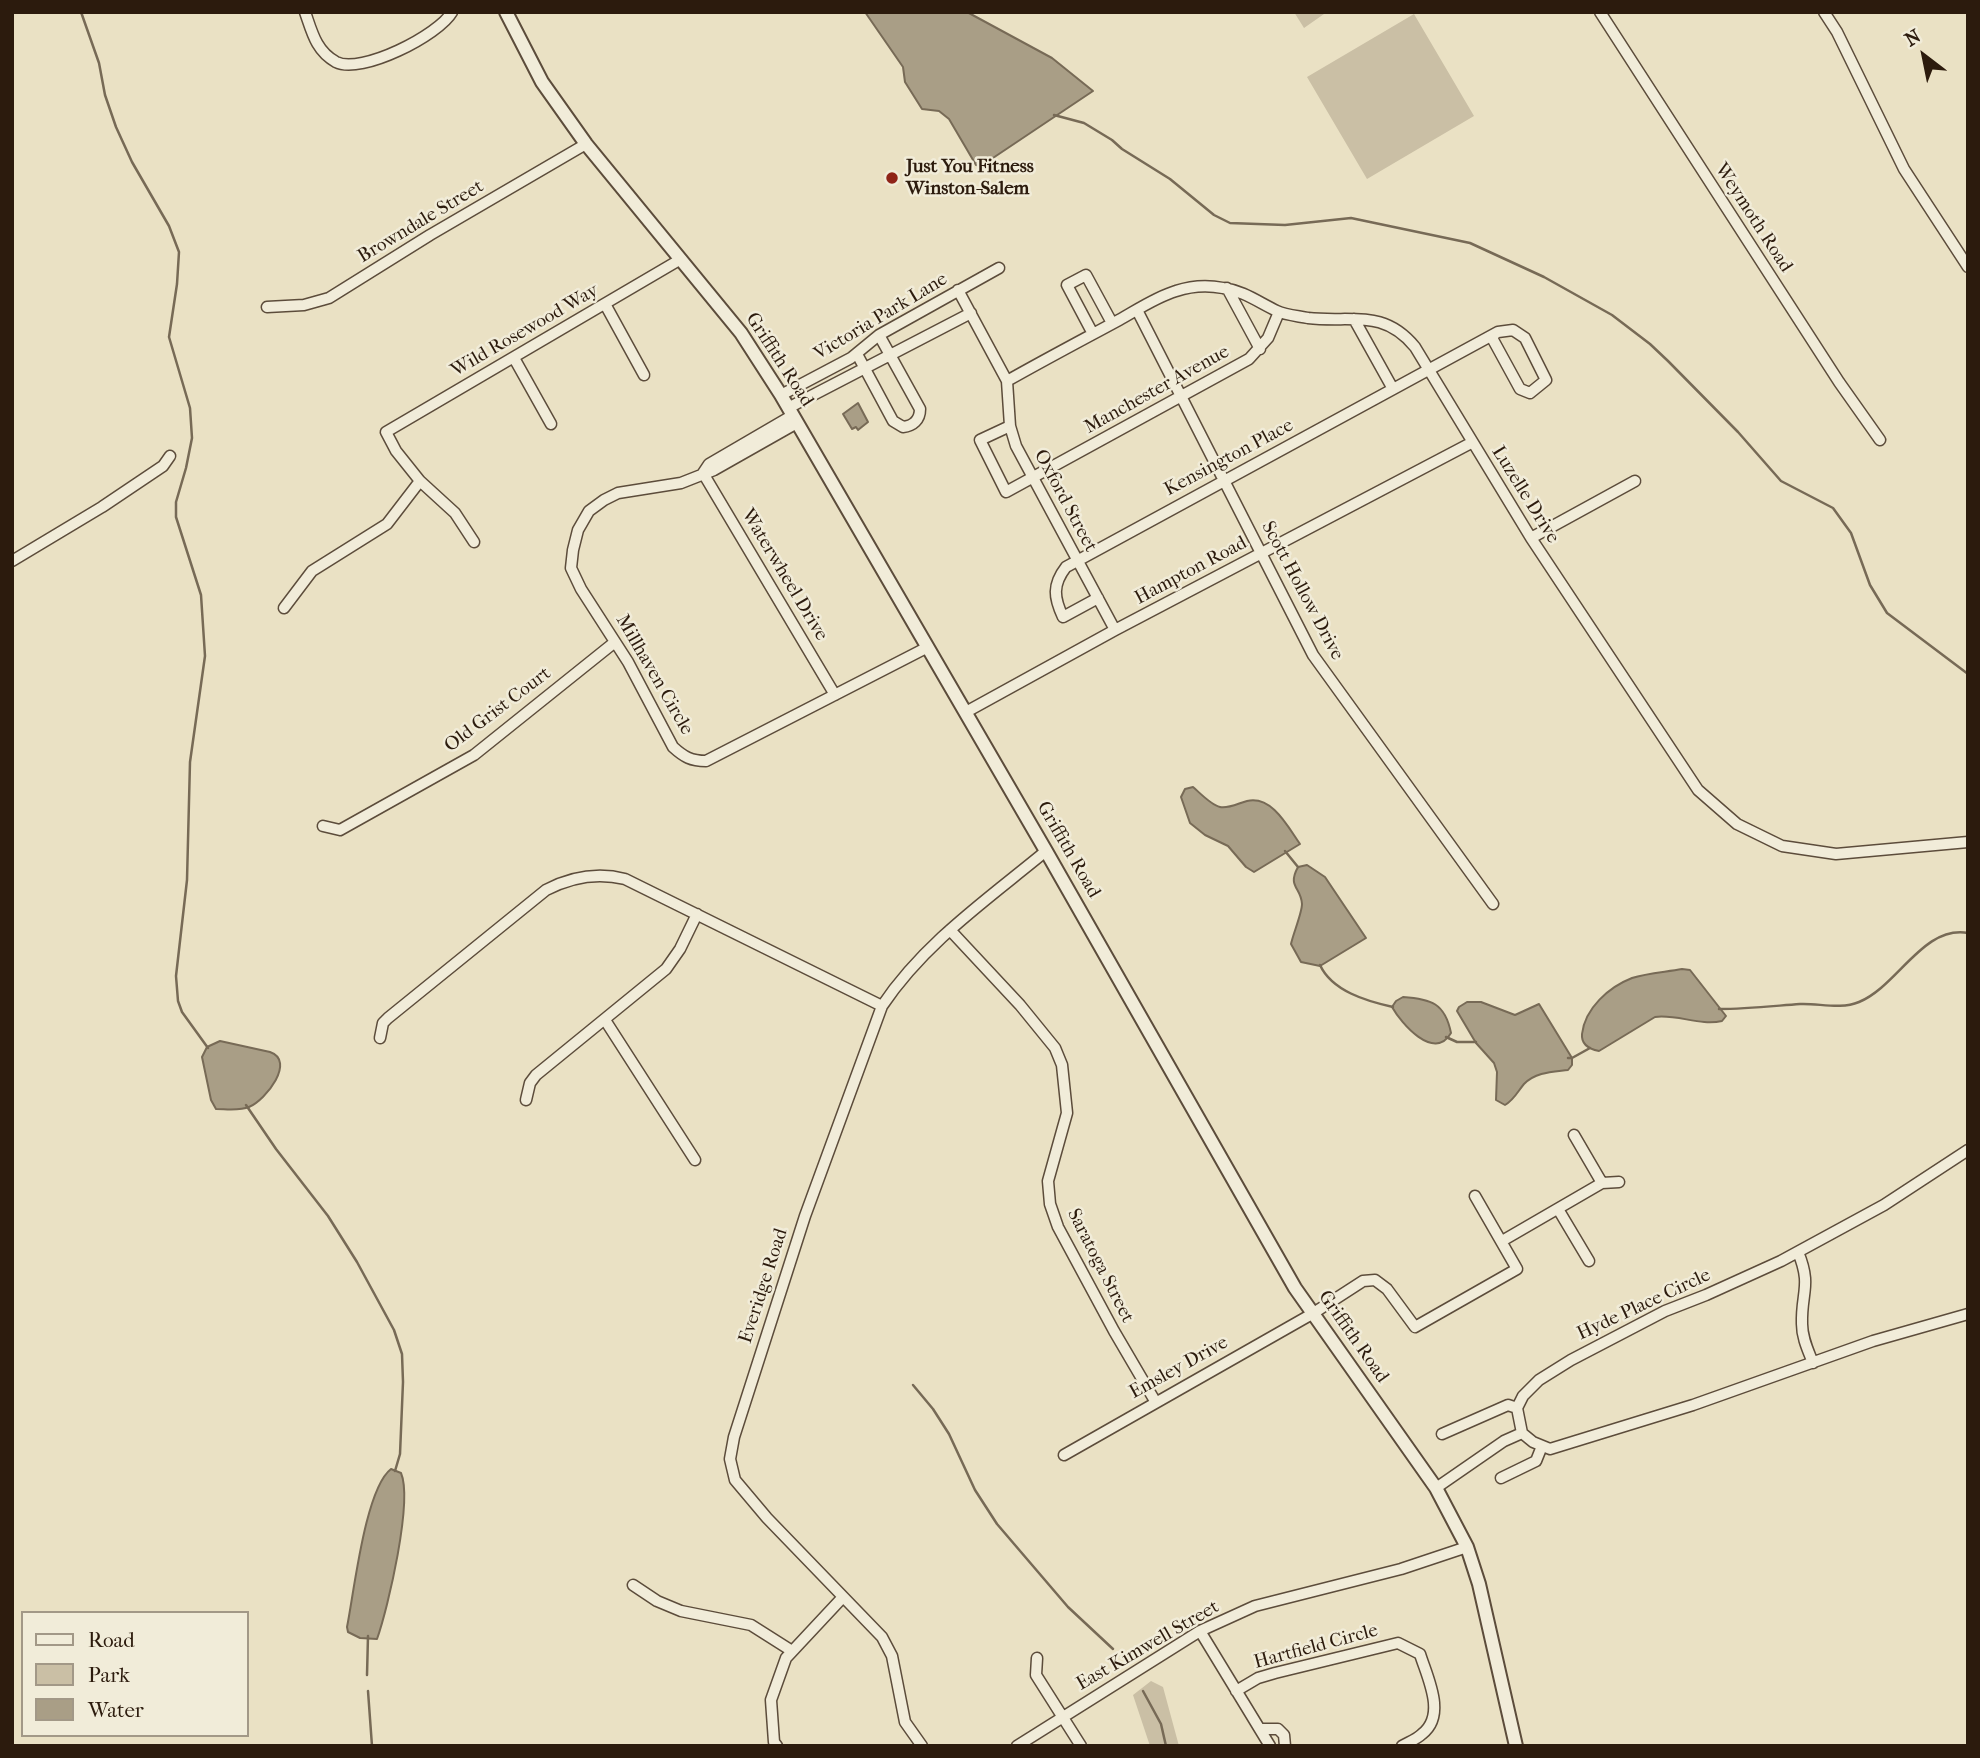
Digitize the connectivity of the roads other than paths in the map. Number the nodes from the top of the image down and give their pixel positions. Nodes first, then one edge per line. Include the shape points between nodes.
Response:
1 (305, 12) edge
2 (452, 12) edge
3 (506, 12) edge
4 (1600, 12) edge
5 (1824, 12) edge
6 (586, 144) junction
7 (681, 259) junction
8 (1968, 267) edge
9 (999, 268) dead end
10 (1227, 288) junction
11 (958, 290) junction
12 (605, 304) junction
13 (267, 307) dead end
14 (1138, 310) junction
15 (1279, 312) junction
16 (971, 313) junction
17 (1354, 318) junction
18 (1112, 323) junction
19 (1093, 334) junction
20 (879, 335) junction
21 (1490, 336) junction
22 (1260, 349) junction
23 (857, 354) junction
24 (891, 356) junction
25 (514, 358) junction
26 (864, 367) junction
27 (1428, 371) junction
28 (644, 375) dead end
29 (1007, 381) junction
30 (1393, 389) junction
31 (781, 395) junction
32 (1181, 397) junction
33 (793, 415) junction
34 (551, 424) dead end
35 (1010, 426) junction
36 (1880, 440) dead end
37 (1471, 443) junction
38 (170, 456) dead end
39 (703, 473) junction
40 (1032, 478) junction
41 (1223, 480) junction
42 (420, 481) junction
43 (1635, 481) dead end
44 (1531, 538) junction
45 (474, 542) dead end
46 (1261, 554) junction
47 (12, 561) edge
48 (1077, 561) junction
49 (1098, 598) junction
50 (284, 608) dead end
51 (1115, 630) junction
52 (615, 642) junction
53 (928, 647) junction
54 (835, 695) junction
55 (966, 712) junction
56 (323, 826) dead end
57 (1968, 842) edge
58 (1046, 851) junction
59 (1493, 904) dead end
60 (697, 914) junction
61 (950, 930) junction
62 (882, 1006) junction
63 (605, 1020) junction
64 (380, 1038) dead end
65 (526, 1100) dead end
66 (1574, 1135) dead end
67 (1968, 1150) edge
68 (695, 1160) dead end
69 (1602, 1182) junction
70 (1619, 1182) dead end
71 (1475, 1196) dead end
72 (1558, 1209) junction
73 (1502, 1241) junction
74 (1798, 1252) junction
75 (1589, 1261) dead end
76 (1312, 1314) junction
77 (1968, 1314) edge
78 (1813, 1363) junction
79 (1155, 1401) junction
80 (1517, 1408) junction
81 (1522, 1433) junction
82 (1442, 1434) dead end
83 (1542, 1446) junction
84 (1064, 1455) dead end
85 (1502, 1478) dead end
86 (1436, 1488) junction
87 (1467, 1547) junction
88 (633, 1585) dead end
89 (843, 1597) junction
90 (1200, 1631) junction
91 (792, 1651) junction
92 (1037, 1658) dead end
93 (1236, 1690) junction
94 (1062, 1717) junction
95 (1260, 1729) junction
96 (777, 1746) edge
97 (922, 1746) edge
98 (1017, 1746) edge
99 (1081, 1746) edge
100 (1270, 1746) edge
101 (1285, 1746) edge
102 (1402, 1746) edge
103 (1516, 1746) edge

1 - 2 street via 324,54 338,63 354,65 391,54 440,26
3 - 6 street, Griffith Road via 542,82
4 - 36 street, Weymoth Road
5 - 8 street via 1904,169
6 - 7 street, Griffith Road
6 - 13 street, Browndale Street via 329,298
7 - 12 street, Wild Rosewood Way
7 - 31 street, Griffith Road via 741,333
9 - 11 street, Victoria Park Lane
10 - 14 street, Luzelle Drive via 1177,290
10 - 15 street, Luzelle Drive
10 - 22 street
11 - 16 street
11 - 20 street, Victoria Park Lane
12 - 25 street, Wild Rosewood Way
12 - 28 street
14 - 18 street, Luzelle Drive
14 - 32 street, Scott Hollow Drive
15 - 17 street, Luzelle Drive via 1309,318
15 - 22 street, Manchester Avenue
16 - 24 street, Victoria Park Lane
16 - 29 street
17 - 27 street, Luzelle Drive via 1399,330
17 - 30 street
18 - 19 street, Luzelle Drive
18 - 19 street via 1086,275 1067,285
19 - 29 street, Luzelle Drive
20 - 23 street, Victoria Park Lane
20 - 24 street
21 - 21 street, Kensington Place via 1520,389 1530,393 1546,380 1520,333 1507,329
21 - 27 street, Kensington Place
22 - 32 street, Manchester Avenue
23 - 26 street
23 - 31 street, Victoria Park Lane
24 - 26 street, Victoria Park Lane
24 - 26 street via 920,409 918,419 907,426 893,421
25 - 34 street
25 - 42 street, Wild Rosewood Way via 386,432
26 - 33 street, Victoria Park Lane
27 - 30 street, Kensington Place
27 - 37 street, Luzelle Drive
29 - 35 street, Oxford Street
30 - 41 street, Kensington Place
31 - 33 street, Griffith Road
32 - 40 street, Manchester Avenue
32 - 41 street, Scott Hollow Drive
33 - 39 street, Millhaven Circle
33 - 53 street, Griffith Road
35 - 40 street, Oxford Street
35 - 40 street, Manchester Avenue via 981,440 1006,492
37 - 44 street, Luzelle Drive
37 - 46 street, Hampton Road
38 - 47 street via 163,466 102,507
39 - 52 street, Millhaven Circle via 681,483 618,493 589,512 578,530 571,568
39 - 54 street, Waterwheel Drive
40 - 48 street, Oxford Street
41 - 46 street, Scott Hollow Drive
41 - 48 street, Kensington Place
42 - 45 street via 455,513
42 - 50 street via 387,524 312,571
43 - 44 street
44 - 57 street, Luzelle Drive via 1698,790 1737,824 1782,846 1836,854
46 - 51 street, Hampton Road
46 - 59 street, Scott Hollow Drive via 1313,655
48 - 49 street, Oxford Street
48 - 49 street, Kensington Place via 1061,573 1056,589 1055,600 1063,617
49 - 51 street, Oxford Street
51 - 55 street, Hampton Road
52 - 54 street, Millhaven Circle via 673,747 695,761 706,761
52 - 56 street, Old Grist Court via 474,755 340,830
53 - 54 street, Millhaven Circle
53 - 55 street, Griffith Road
55 - 58 street, Griffith Road
58 - 61 street, Everidge Road
58 - 76 street, Griffith Road
60 - 62 street
60 - 63 street via 666,969
60 - 64 street via 614,876 561,883 546,890 388,1018
61 - 62 street, Everidge Road via 907,971
61 - 79 street, Saratoga Street via 1055,1048 1062,1065 1067,1112 1048,1181 1050,1204 1058,1227
62 - 89 street, Everidge Road via 805,1216 730,1459 743,1489
63 - 65 street via 536,1075
63 - 68 street
66 - 69 street
67 - 74 street, Hyde Place Circle via 1884,1205
69 - 70 street
69 - 72 street
71 - 73 street
72 - 73 street
72 - 75 street
73 - 76 street, Emsley Drive via 1517,1269 1416,1327 1375,1280 1363,1281
74 - 78 street via 1807,1280 1801,1322
74 - 80 street, Hyde Place Circle via 1665,1311 1570,1360 1539,1381
76 - 79 street, Emsley Drive
76 - 86 street, Griffith Road
77 - 78 street
78 - 83 street via 1575,1442 1549,1449
79 - 84 street, Emsley Drive
80 - 81 street
80 - 82 street via 1508,1405
81 - 83 street
81 - 86 street
83 - 85 street via 1536,1461
86 - 87 street, Griffith Road
87 - 90 street, East Kimwell Street via 1255,1606
87 - 103 street, Griffith Road
88 - 91 street via 681,1611 751,1625
89 - 91 street
89 - 97 street, Everidge Road via 882,1637 892,1656 905,1722
90 - 93 street
90 - 94 street, East Kimwell Street
91 - 96 street via 771,1700
92 - 94 street via 1036,1675
93 - 95 street
93 - 102 street, Hartfield Circle via 1275,1673 1398,1643 1420,1654 1435,1717 1425,1733
94 - 98 street, East Kimwell Street
94 - 99 street
95 - 100 street
95 - 101 street via 1278,1729

